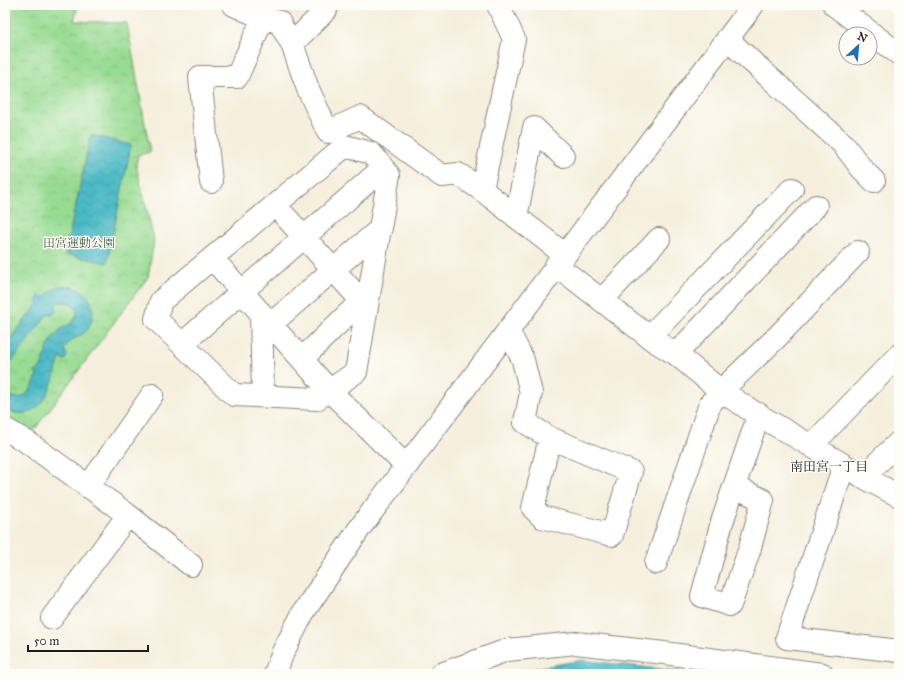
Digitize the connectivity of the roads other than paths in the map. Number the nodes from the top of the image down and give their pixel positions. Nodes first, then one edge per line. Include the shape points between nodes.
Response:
1 (234, 5) edge
2 (324, 5) edge
3 (498, 5) edge
4 (753, 5) edge
5 (834, 5) edge
6 (262, 18) junction
7 (727, 39) junction
8 (292, 44) junction
9 (899, 54) edge
10 (563, 156) dead end
11 (383, 168) junction
12 (874, 180) dead end
13 (211, 182) dead end
14 (792, 188) dead end
15 (482, 190) junction
16 (275, 205) junction
17 (816, 206) dead end
18 (516, 217) junction
19 (381, 228) junction
20 (304, 237) junction
21 (658, 239) dead end
22 (858, 252) dead end
23 (212, 258) junction
24 (561, 260) junction
25 (333, 269) junction
26 (242, 291) junction
27 (602, 300) junction
28 (364, 304) junction
29 (266, 319) junction
30 (508, 330) junction
31 (649, 337) junction
32 (182, 344) junction
33 (676, 354) junction
34 (899, 355) edge
35 (302, 359) junction
36 (329, 390) junction
37 (721, 391) junction
38 (152, 395) dead end
39 (264, 396) junction
40 (758, 414) junction
41 (5, 429) edge
42 (550, 438) junction
43 (899, 442) edge
44 (812, 445) junction
45 (844, 465) junction
46 (406, 466) junction
47 (863, 477) junction
48 (88, 487) junction
49 (735, 487) junction
50 (899, 496) edge
51 (128, 515) junction
52 (656, 563) dead end
53 (190, 564) dead end
54 (52, 618) dead end
55 (899, 651) edge
56 (275, 674) edge
57 (441, 674) edge
58 (822, 674) edge

1 - 6 street
2 - 8 street via 326,10
3 - 15 street via 514,40
4 - 7 street
5 - 9 street
6 - 8 street via 279,22
6 - 13 street via 237,77 200,77
7 - 12 street via 843,144
7 - 24 street
8 - 15 street via 308,89 328,132 360,117 442,176 458,174
10 - 18 street via 534,128
11 - 16 street via 372,153 345,146
11 - 19 street via 389,175
11 - 20 street
14 - 31 street
15 - 18 street
16 - 20 street
16 - 23 street
17 - 33 street
18 - 24 street
19 - 25 street
19 - 28 street
20 - 25 street
20 - 26 street
21 - 27 street
22 - 37 street
23 - 26 street
23 - 32 street via 161,301 156,319
24 - 27 street
24 - 30 street
25 - 28 street
25 - 29 street
26 - 29 street
26 - 32 street
27 - 31 street
28 - 35 street
28 - 36 street via 356,372
29 - 35 street
29 - 39 street
30 - 42 street via 522,360 531,393 525,422
30 - 46 street
31 - 33 street
32 - 39 street via 234,395
33 - 37 street
34 - 44 street
35 - 36 street
36 - 39 street via 317,399
36 - 46 street
37 - 40 street
37 - 52 street via 710,404
38 - 48 street
40 - 44 street
40 - 49 street
41 - 48 street
42 - 42 street via 533,508 542,517 612,534 631,472
43 - 47 street
44 - 45 street
45 - 47 street
45 - 55 street via 787,638
46 - 56 street via 359,529 303,613
47 - 50 street
48 - 51 street
49 - 49 street via 722,522 702,596 730,605 763,500
51 - 53 street
51 - 54 street
57 - 58 street via 507,650 576,643

